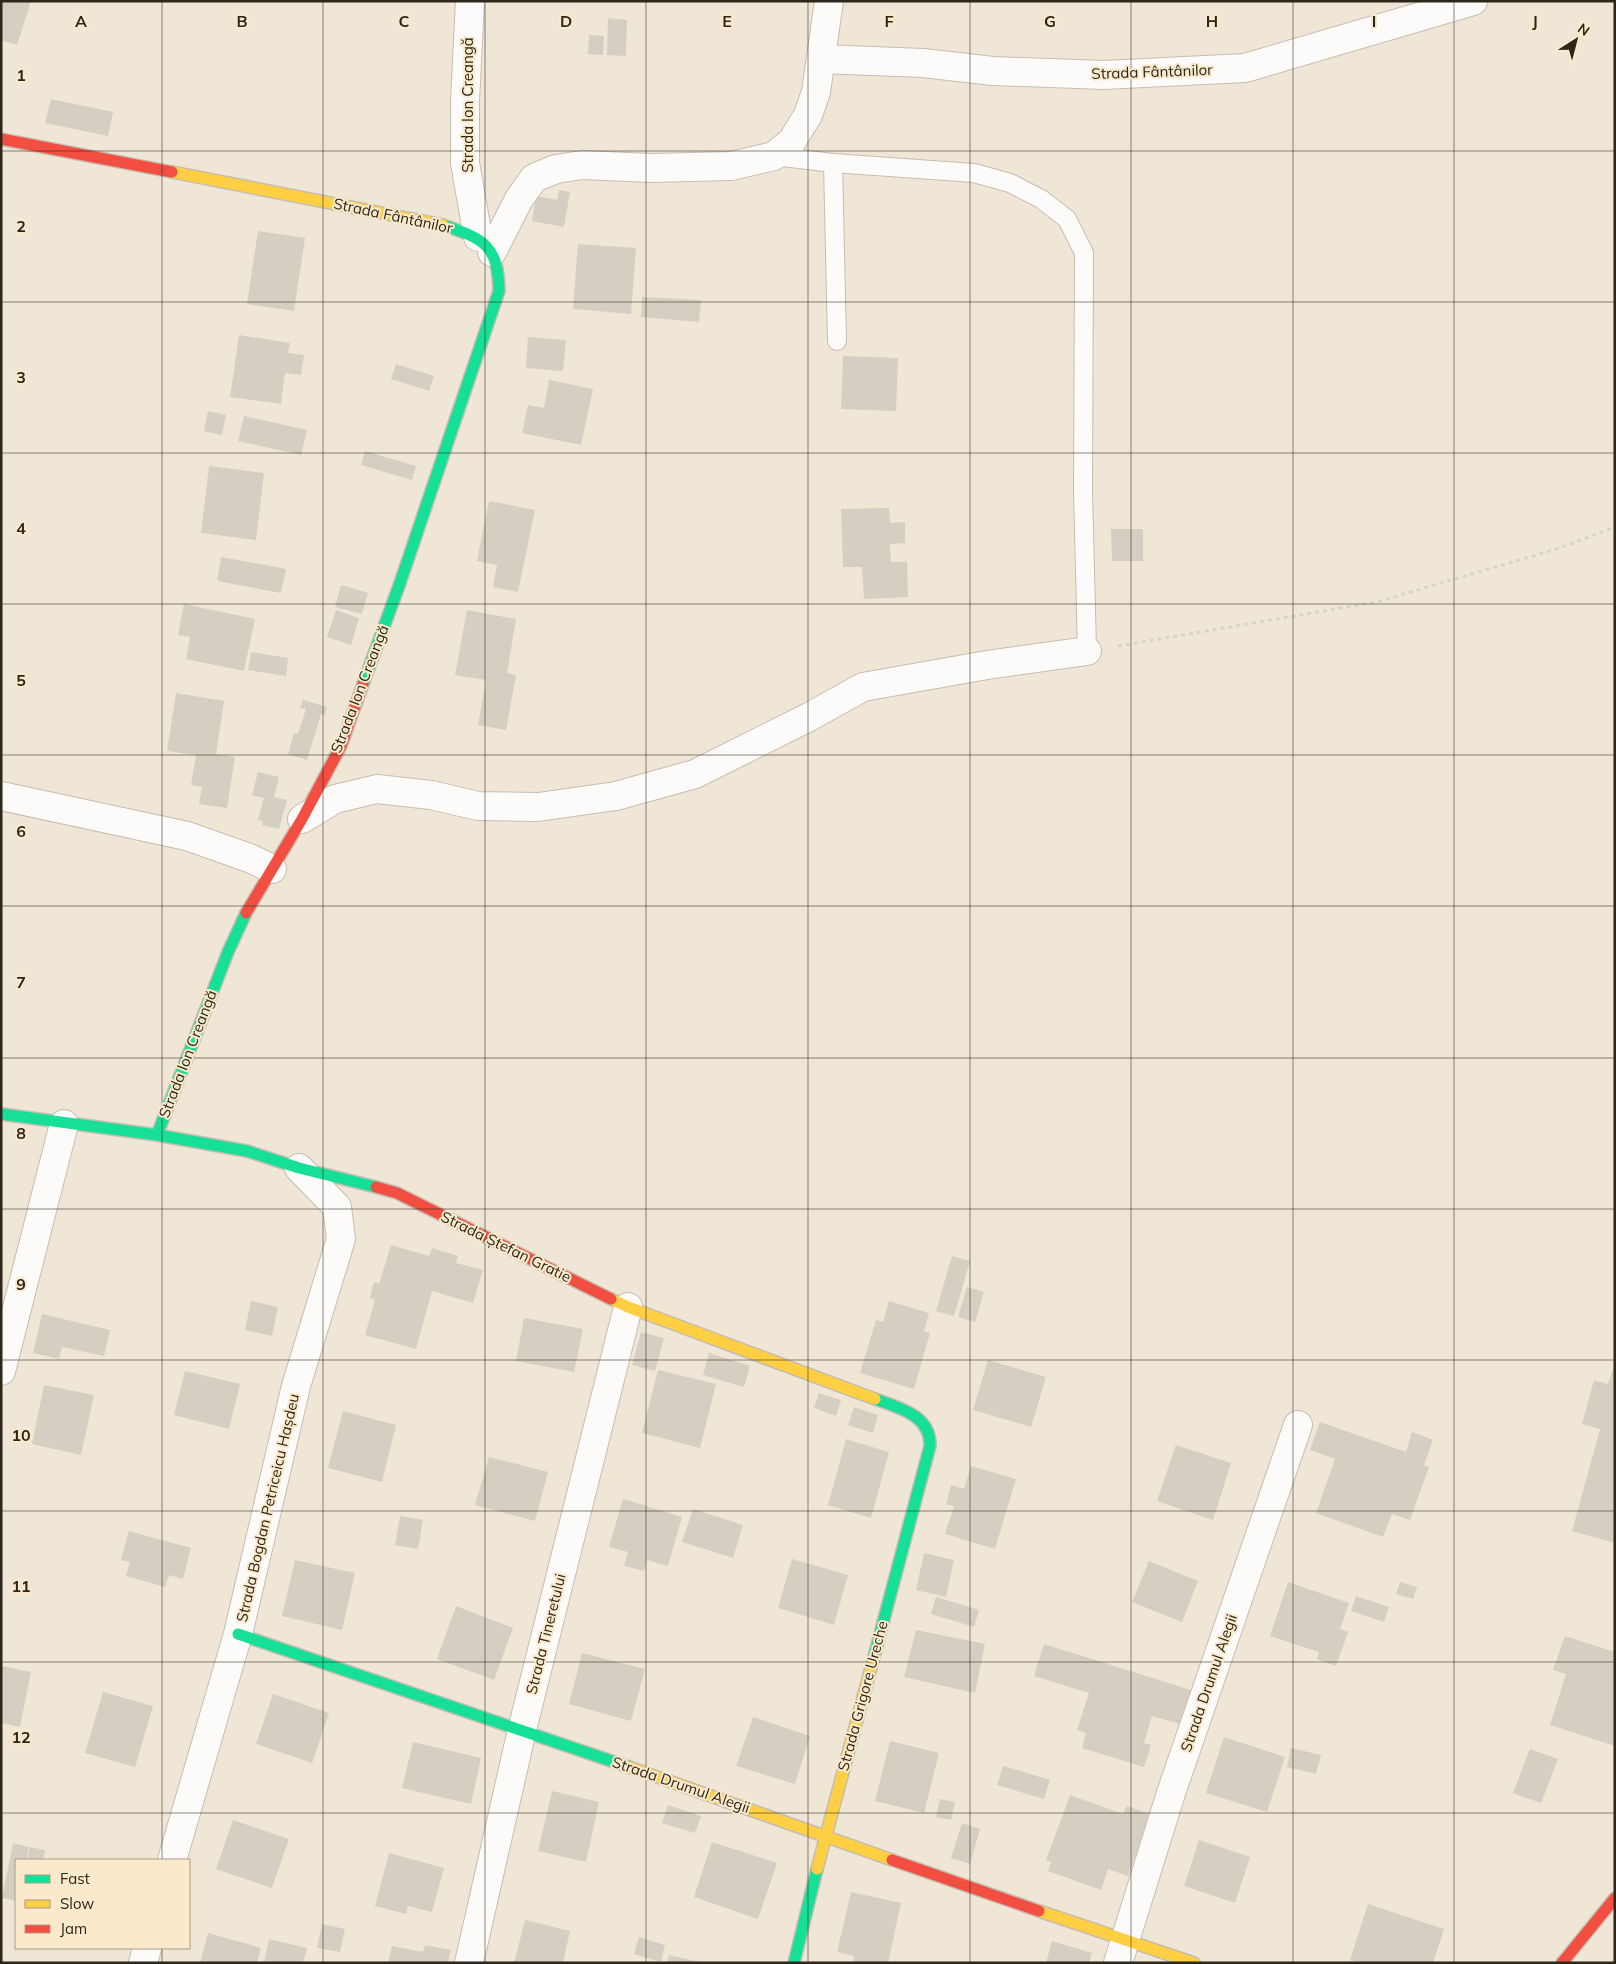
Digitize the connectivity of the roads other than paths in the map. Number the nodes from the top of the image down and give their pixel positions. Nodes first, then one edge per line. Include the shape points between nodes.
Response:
1 (470, 1) edge
2 (829, 1) edge
3 (1473, 1) edge
4 (822, 59) junction
5 (1, 139) edge
6 (774, 156) junction
7 (833, 163) junction
8 (485, 245) junction
9 (837, 341) dead end
10 (1087, 651) joint
11 (1, 796) edge
12 (302, 819) junction
13 (272, 869) junction
14 (1, 1114) edge
15 (64, 1124) junction
16 (156, 1135) junction
17 (299, 1168) junction
18 (628, 1307) junction
19 (1, 1370) edge
20 (1298, 1425) dead end
21 (928, 1429) joint
22 (238, 1634) junction
23 (522, 1730) junction
24 (825, 1835) junction
25 (172, 1859) edge
26 (1615, 1898) edge
27 (147, 1949) edge
28 (1121, 1952) edge
29 (143, 1963) edge
30 (470, 1963) edge
31 (794, 1963) edge
32 (1194, 1963) edge
33 (1562, 1963) edge

1 - 8 street, Strada Ion Creangă via 465,163
2 - 4 street
3 - 4 street, Strada Fântânilor via 1245,68 1104,76
4 - 6 street via 808,116 792,141
5 - 8 street, Strada Fântânilor via 438,223
6 - 7 lane
6 - 8 street via 732,166 651,168 582,165 556,168 534,178
7 - 9 lane
7 - 10 lane via 974,173 1010,183 1041,199 1068,219 1084,253 1083,490
8 - 12 street, Strada Ion Creangă via 500,272 499,291 341,746
10 - 12 street via 863,687 695,774 616,796 538,807 478,806 431,795 377,789 335,799
11 - 13 street via 187,836 252,858
12 - 13 street, Strada Ion Creangă
13 - 16 street, Strada Ion Creangă via 228,952
14 - 15 street, Strada Ștefan Gratie
15 - 16 street, Strada Ștefan Gratie
15 - 19 street
16 - 17 street, Strada Ștefan Gratie via 247,1151
17 - 18 street, Strada Ștefan Gratie via 397,1193
17 - 22 street, Strada Bogdan Petriceicu Hașdeu via 337,1207 341,1239 296,1386
18 - 21 street, Strada Ștefan Gratie via 907,1411 921,1419
18 - 23 street, Strada Tineretului
20 - 28 street, Strada Drumul Alegii via 1171,1794
21 - 24 street, Strada Grigore Ureche via 931,1444
22 - 23 street, Strada Drumul Alegii
22 - 25 street, Strada Bogdan Petriceicu Hașdeu
23 - 24 street, Strada Drumul Alegii
23 - 30 street, Strada Tineretului
24 - 28 street, Strada Drumul Alegii
24 - 31 street, Strada Grigore Ureche
26 - 33 street
27 - 29 street
28 - 32 street, Strada Drumul Alegii

